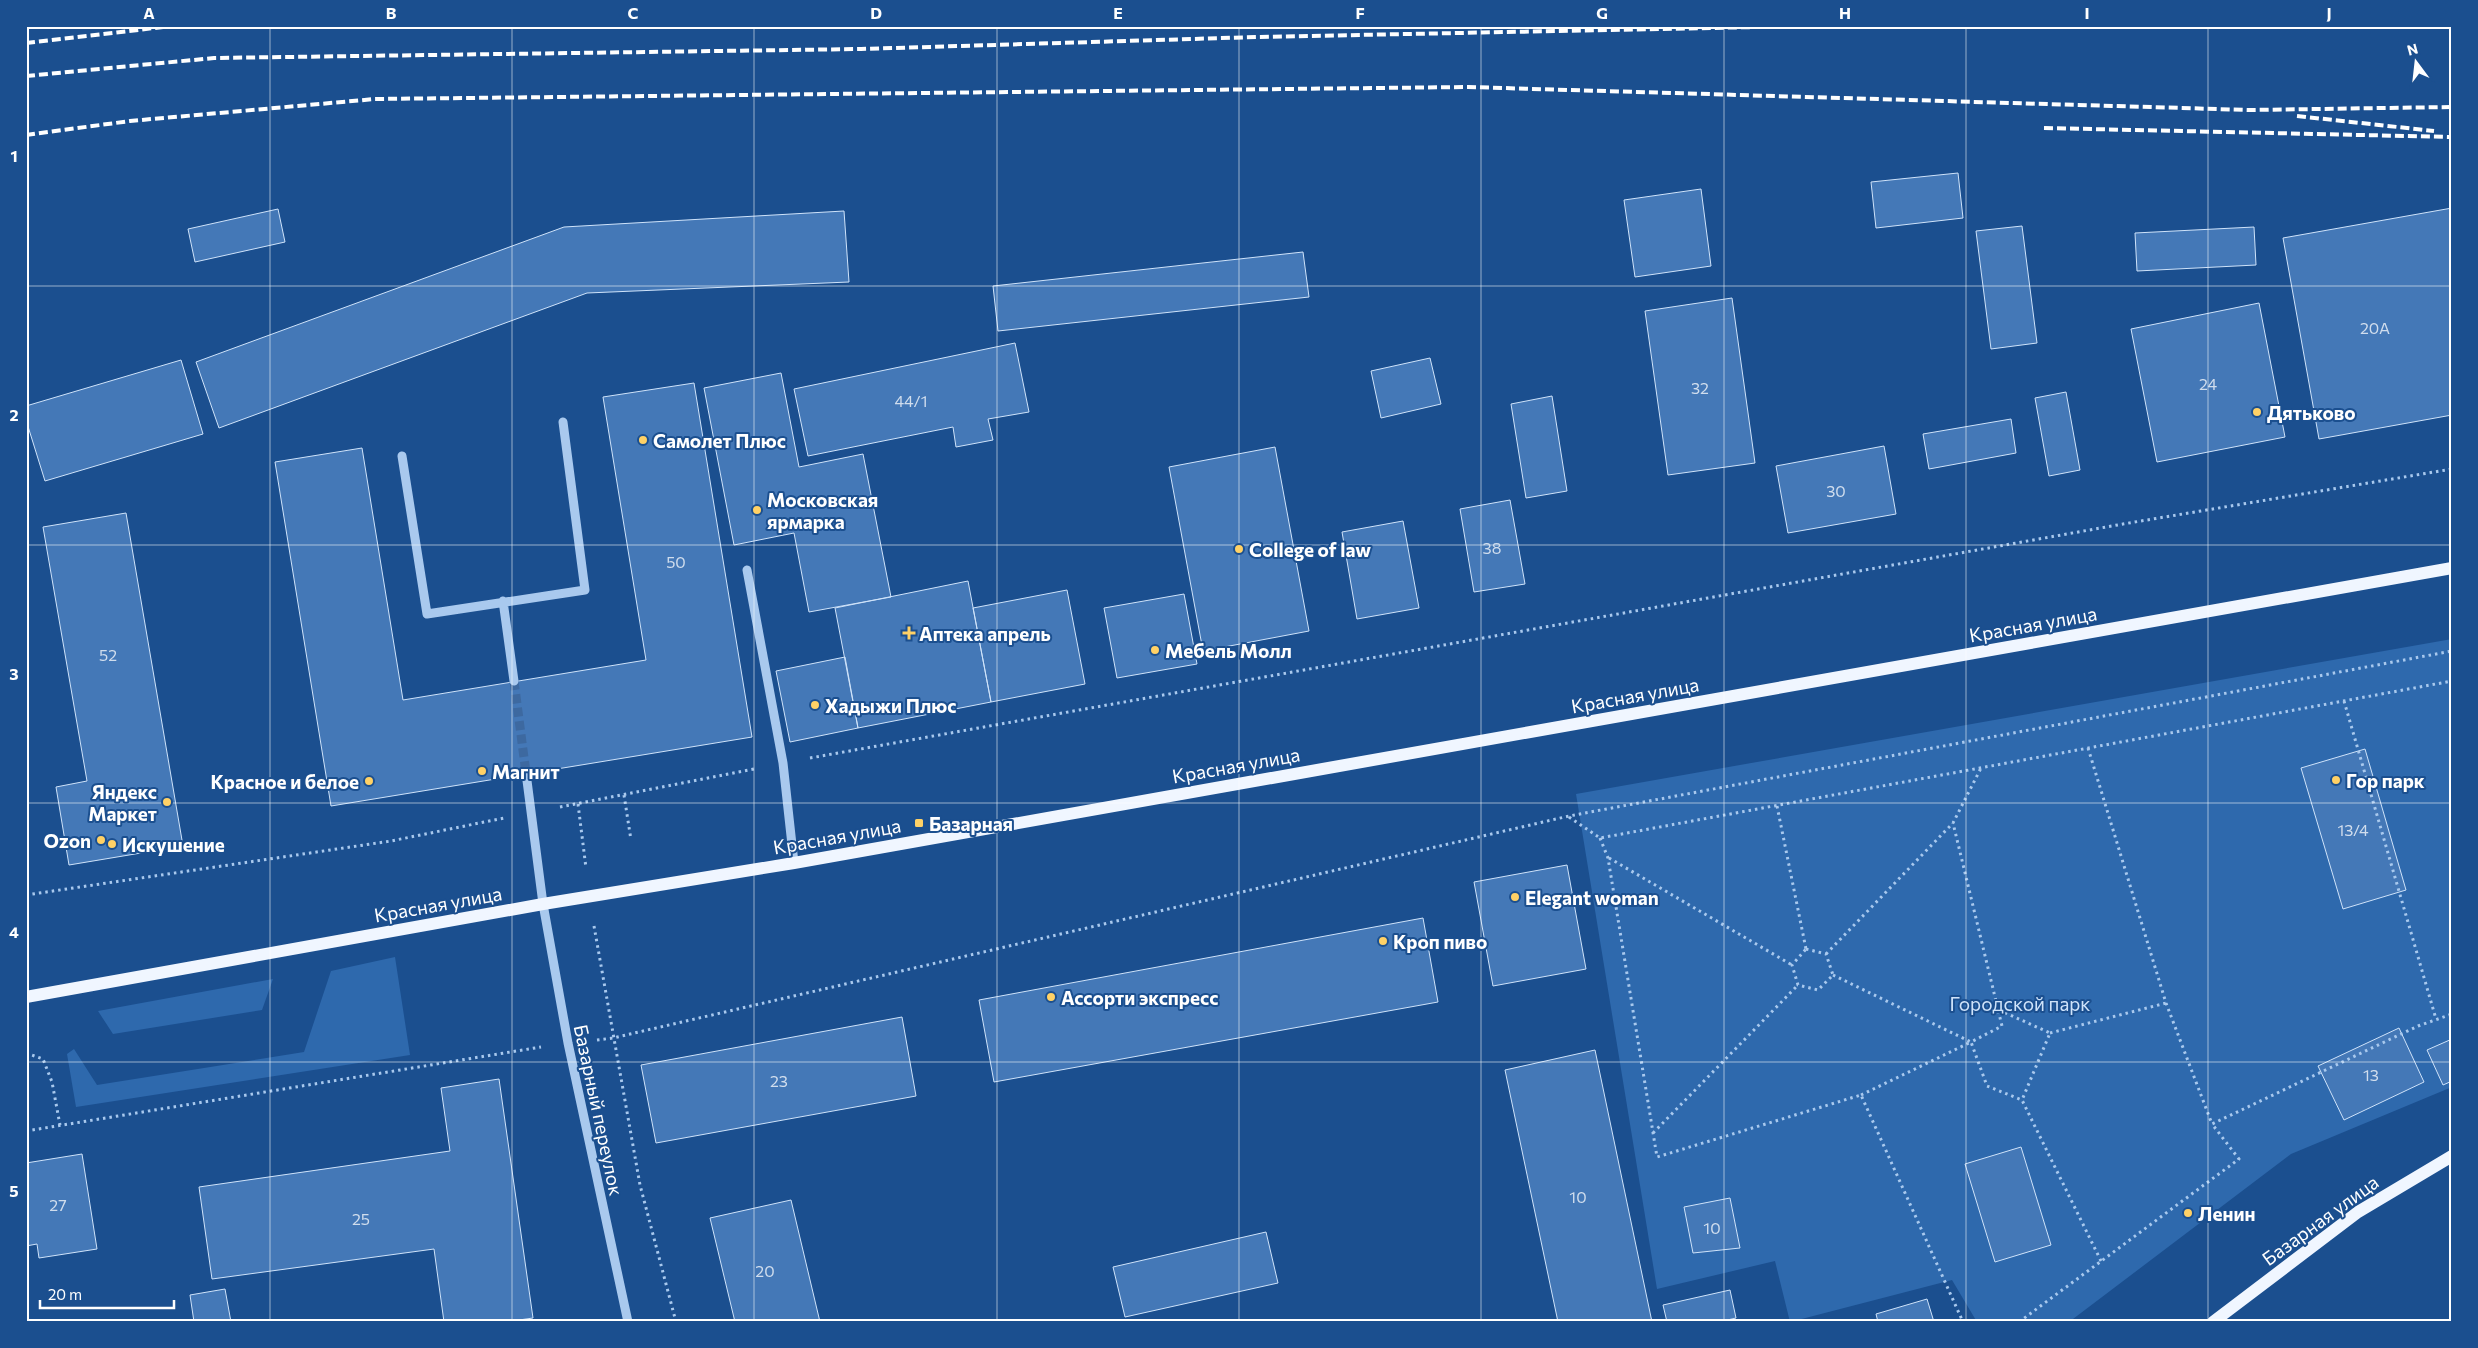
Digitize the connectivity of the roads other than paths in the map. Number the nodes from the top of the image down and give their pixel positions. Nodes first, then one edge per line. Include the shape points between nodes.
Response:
1 (563, 422) dead end
2 (402, 456) dead end
3 (2452, 568) edge
4 (747, 570) dead end
5 (503, 601) junction
6 (514, 681) tunnel mouth
7 (526, 774) tunnel mouth
8 (794, 863) junction
9 (543, 904) junction
10 (26, 997) edge
11 (2452, 1156) edge
12 (628, 1322) edge
13 (2214, 1322) edge

1 - 5 street via 585,590
2 - 5 street via 428,614
3 - 8 main road, Красная улица
4 - 8 street via 783,763
5 - 6 street
7 - 9 street, Базарный переулок
8 - 9 main road, Красная улица
9 - 10 main road, Красная улица
9 - 12 street, Базарный переулок via 568,1043
11 - 13 main road, Базарная улица via 2358,1212

